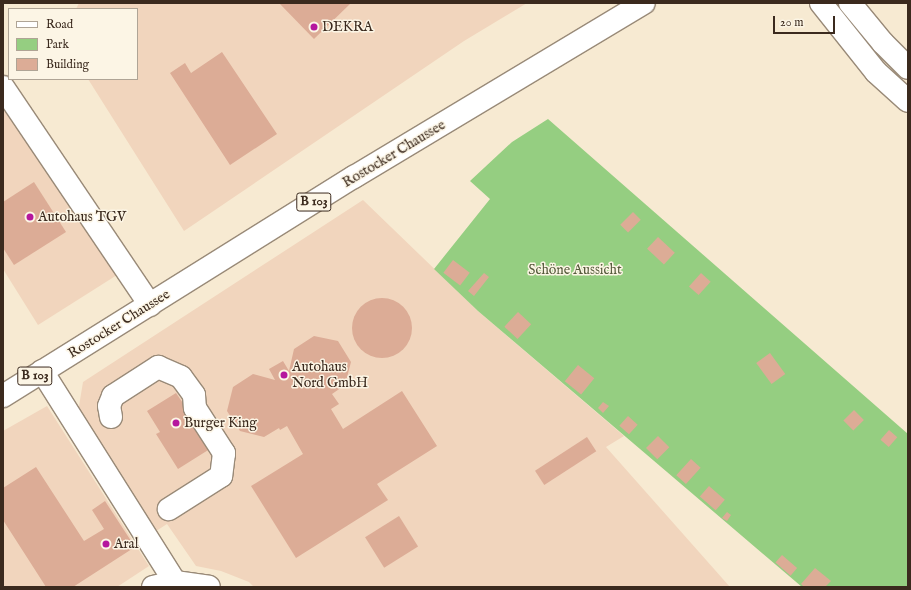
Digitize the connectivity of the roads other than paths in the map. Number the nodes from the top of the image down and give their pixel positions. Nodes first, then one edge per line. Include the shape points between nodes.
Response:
1 (644, 3) edge
2 (821, 3) edge
3 (850, 3) edge
4 (908, 68) edge
5 (3, 87) edge
6 (908, 101) edge
7 (150, 305) junction
8 (42, 371) junction
9 (3, 396) edge
10 (111, 417) dead end
11 (169, 509) dead end
12 (175, 582) junction
13 (153, 587) edge
14 (209, 587) edge

1 - 7 main road, Rostocker Chaussee / B 103 via 400,149
2 - 6 main road via 876,72
3 - 4 main road via 883,43
5 - 7 main road
7 - 8 main road, Rostocker Chaussee / B 103
8 - 9 main road, Rostocker Chaussee / B 103
8 - 12 main road
10 - 11 main road via 109,406 113,396 158,367 180,377 194,395 195,408 224,453 220,476
12 - 13 main road
12 - 14 main road

